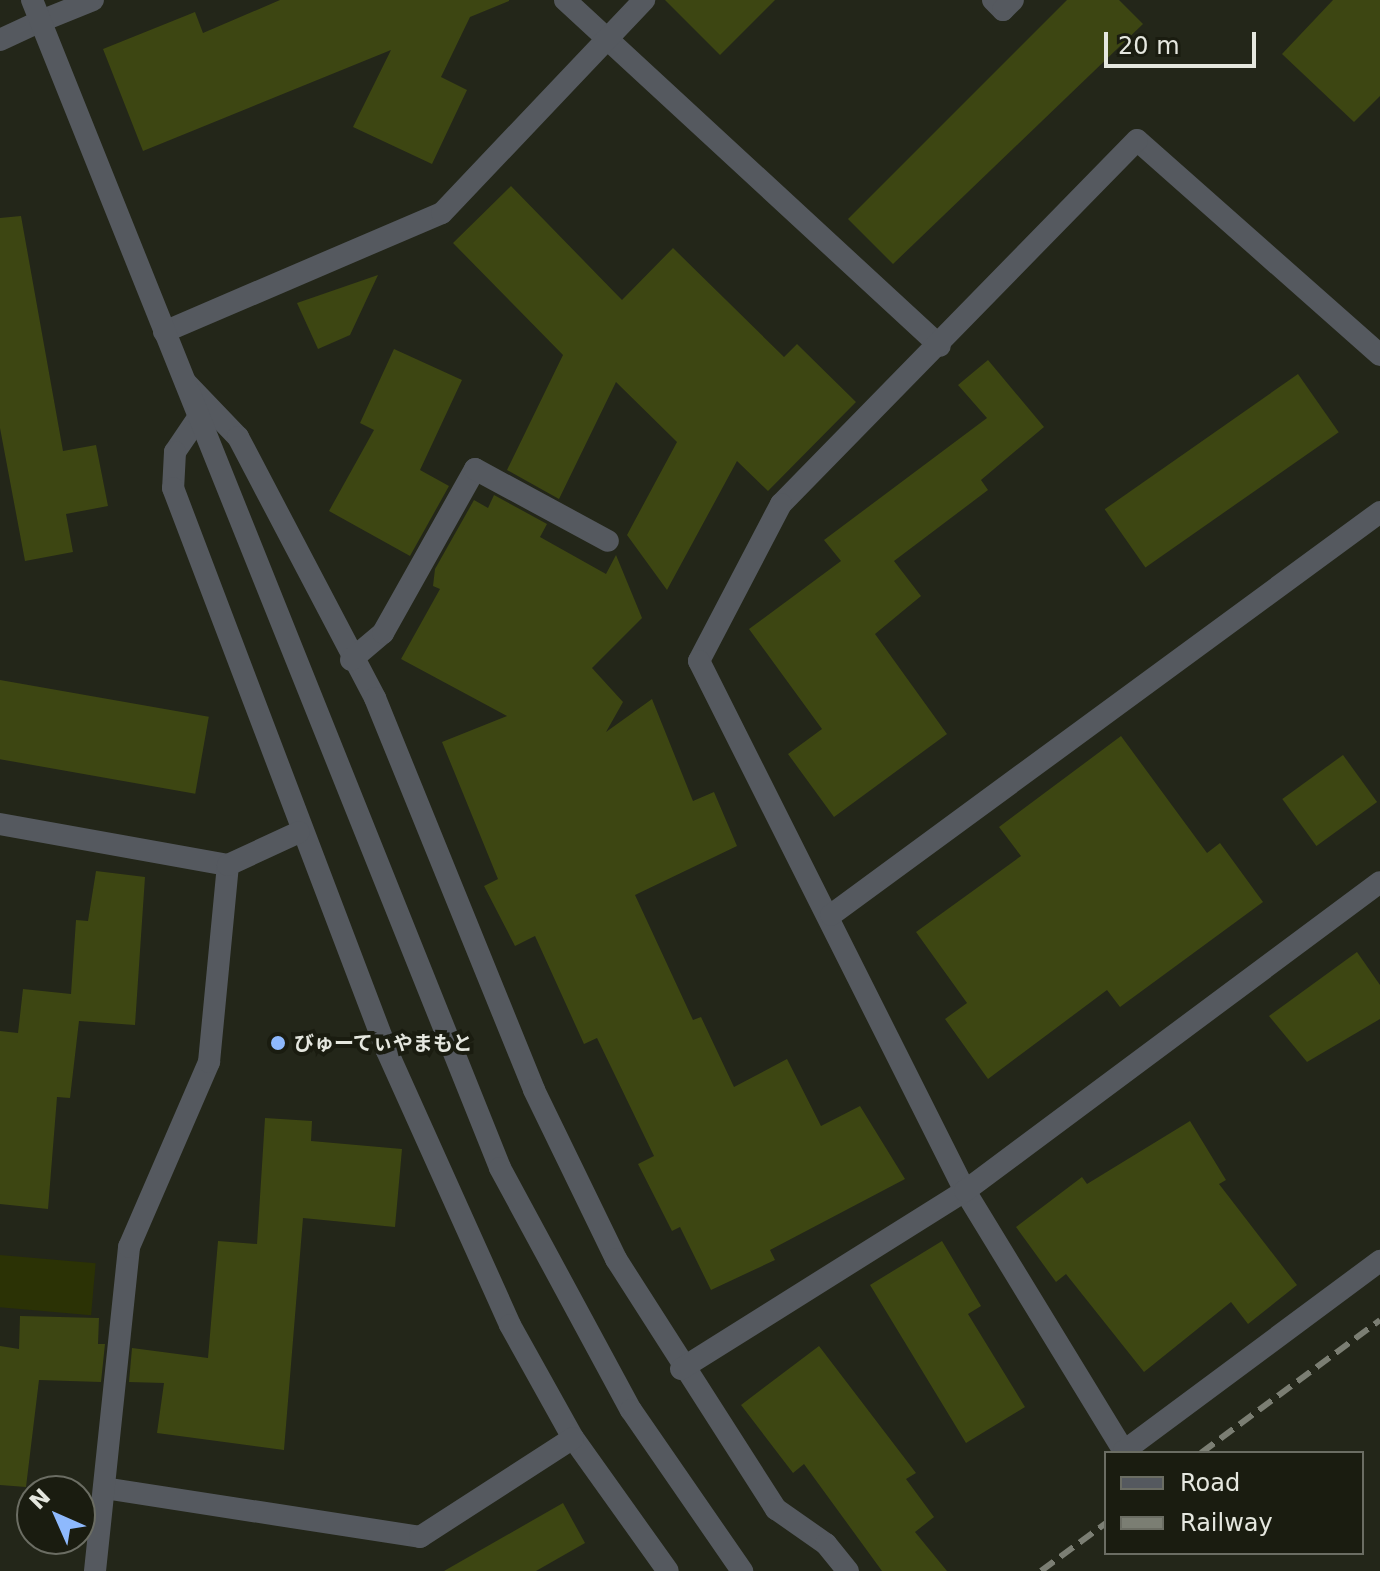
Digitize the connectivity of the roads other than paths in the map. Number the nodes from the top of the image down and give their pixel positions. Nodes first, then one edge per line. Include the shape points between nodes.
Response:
1 (32, 0) edge
2 (93, 0) edge
3 (565, 0) edge
4 (644, 0) edge
5 (993, 0) edge
6 (1013, 0) edge
7 (41, 21) junction
8 (0, 40) edge
9 (611, 42) junction
10 (164, 332) junction
11 (940, 346) junction
12 (1380, 355) edge
13 (183, 380) junction
14 (198, 418) junction
15 (1380, 512) edge
16 (608, 541) dead end
17 (351, 660) junction
18 (0, 824) edge
19 (299, 832) junction
20 (228, 865) junction
21 (1380, 882) edge
22 (831, 915) junction
23 (965, 1191) junction
24 (1380, 1261) edge
25 (681, 1369) junction
26 (573, 1438) junction
27 (104, 1488) junction
28 (95, 1571) edge
29 (668, 1571) edge
30 (742, 1571) edge
31 (848, 1571) edge

1 - 7 street
2 - 7 street
3 - 9 street
4 - 9 street
5 - 6 street via 1003,10
7 - 8 street
7 - 10 street
9 - 10 street via 442,213
9 - 11 street
10 - 13 street
11 - 12 street via 1137,140
11 - 22 street via 781,504 699,661
13 - 14 street
13 - 17 street via 238,437
14 - 19 street via 175,452 173,488
14 - 30 street via 500,1168 631,1410
15 - 22 street
16 - 17 street via 475,469 383,633
17 - 25 street via 375,698 534,1090 616,1259
18 - 20 street
19 - 20 street
19 - 26 street via 460,1222
20 - 27 street via 209,1062 129,1247
21 - 23 street
22 - 23 street
23 - 24 street via 1124,1451
23 - 25 street
25 - 31 street via 776,1509 826,1544
26 - 27 street via 420,1537
26 - 29 street
27 - 28 street

